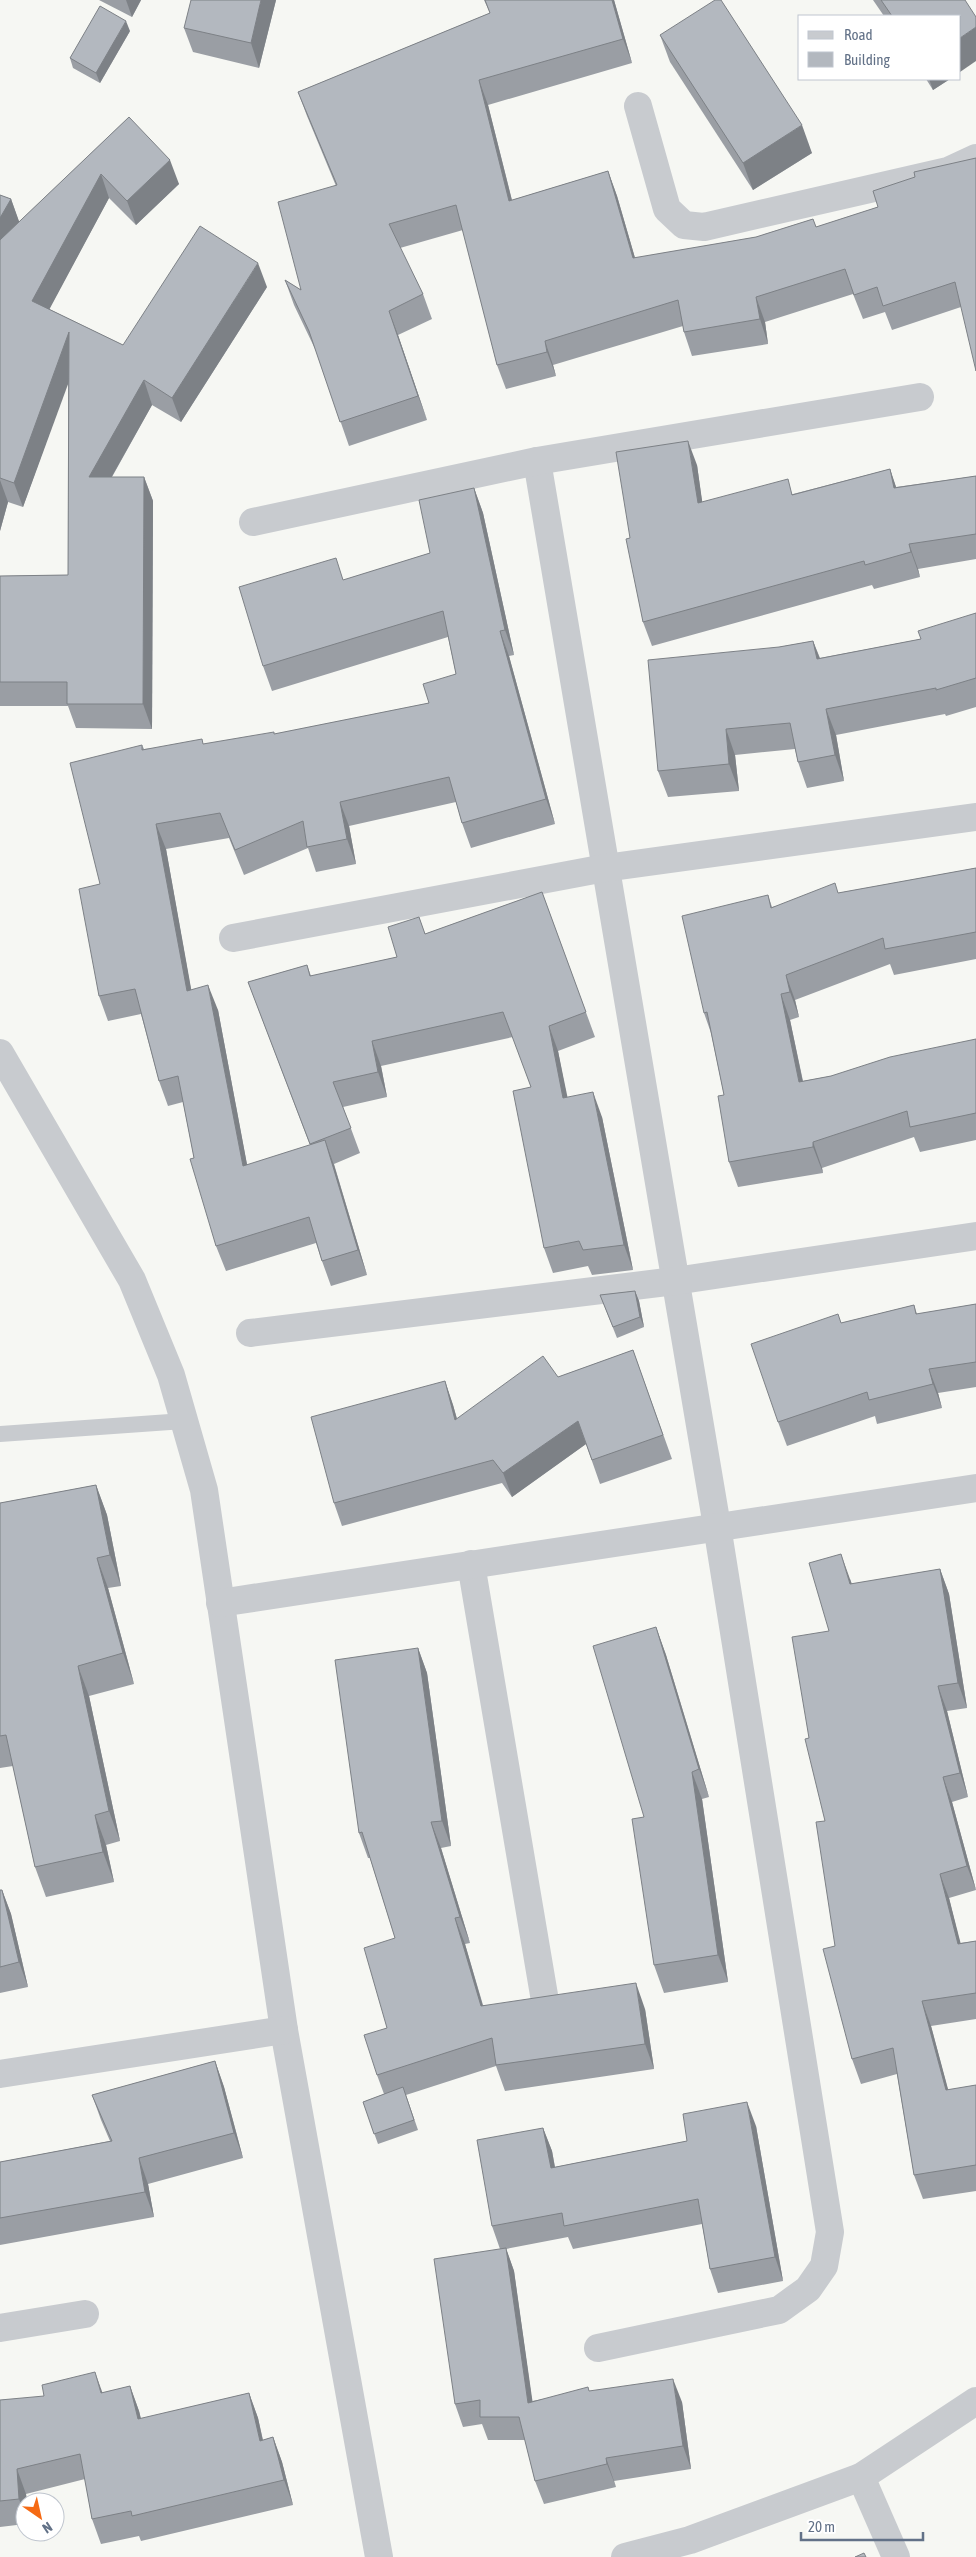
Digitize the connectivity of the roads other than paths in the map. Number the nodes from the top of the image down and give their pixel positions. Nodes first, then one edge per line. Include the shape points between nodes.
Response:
1 (638, 106) dead end
2 (976, 158) edge
3 (920, 398) dead end
4 (537, 461) junction
5 (253, 522) dead end
6 (975, 817) edge
7 (605, 868) junction
8 (233, 938) dead end
9 (0, 1053) edge
10 (976, 1236) edge
11 (675, 1281) junction
12 (250, 1333) dead end
13 (184, 1421) junction
14 (0, 1434) edge
15 (976, 1488) edge
16 (717, 1526) junction
17 (471, 1564) junction
18 (220, 1603) junction
19 (544, 1995) edge
20 (284, 2030) junction
21 (0, 2074) edge
22 (85, 2314) dead end
23 (0, 2328) edge
24 (598, 2348) dead end
25 (976, 2401) edge
26 (861, 2477) junction
27 (379, 2557) edge
28 (624, 2557) edge
29 (896, 2557) edge

1 - 2 street via 667,209 684,224 704,227 948,171
3 - 4 street
4 - 5 street
4 - 7 street
6 - 7 street
7 - 8 street
7 - 11 street
9 - 13 street via 132,1280 171,1375
10 - 11 street
11 - 12 street
11 - 16 street
13 - 14 lane
13 - 18 street via 204,1490
15 - 16 street
16 - 17 street
16 - 24 street via 830,2232 824,2266 808,2289 778,2310
17 - 18 street
17 - 19 street
18 - 20 street
20 - 21 street
20 - 27 street
22 - 23 street
25 - 26 street
26 - 28 street via 690,2540
26 - 29 street

